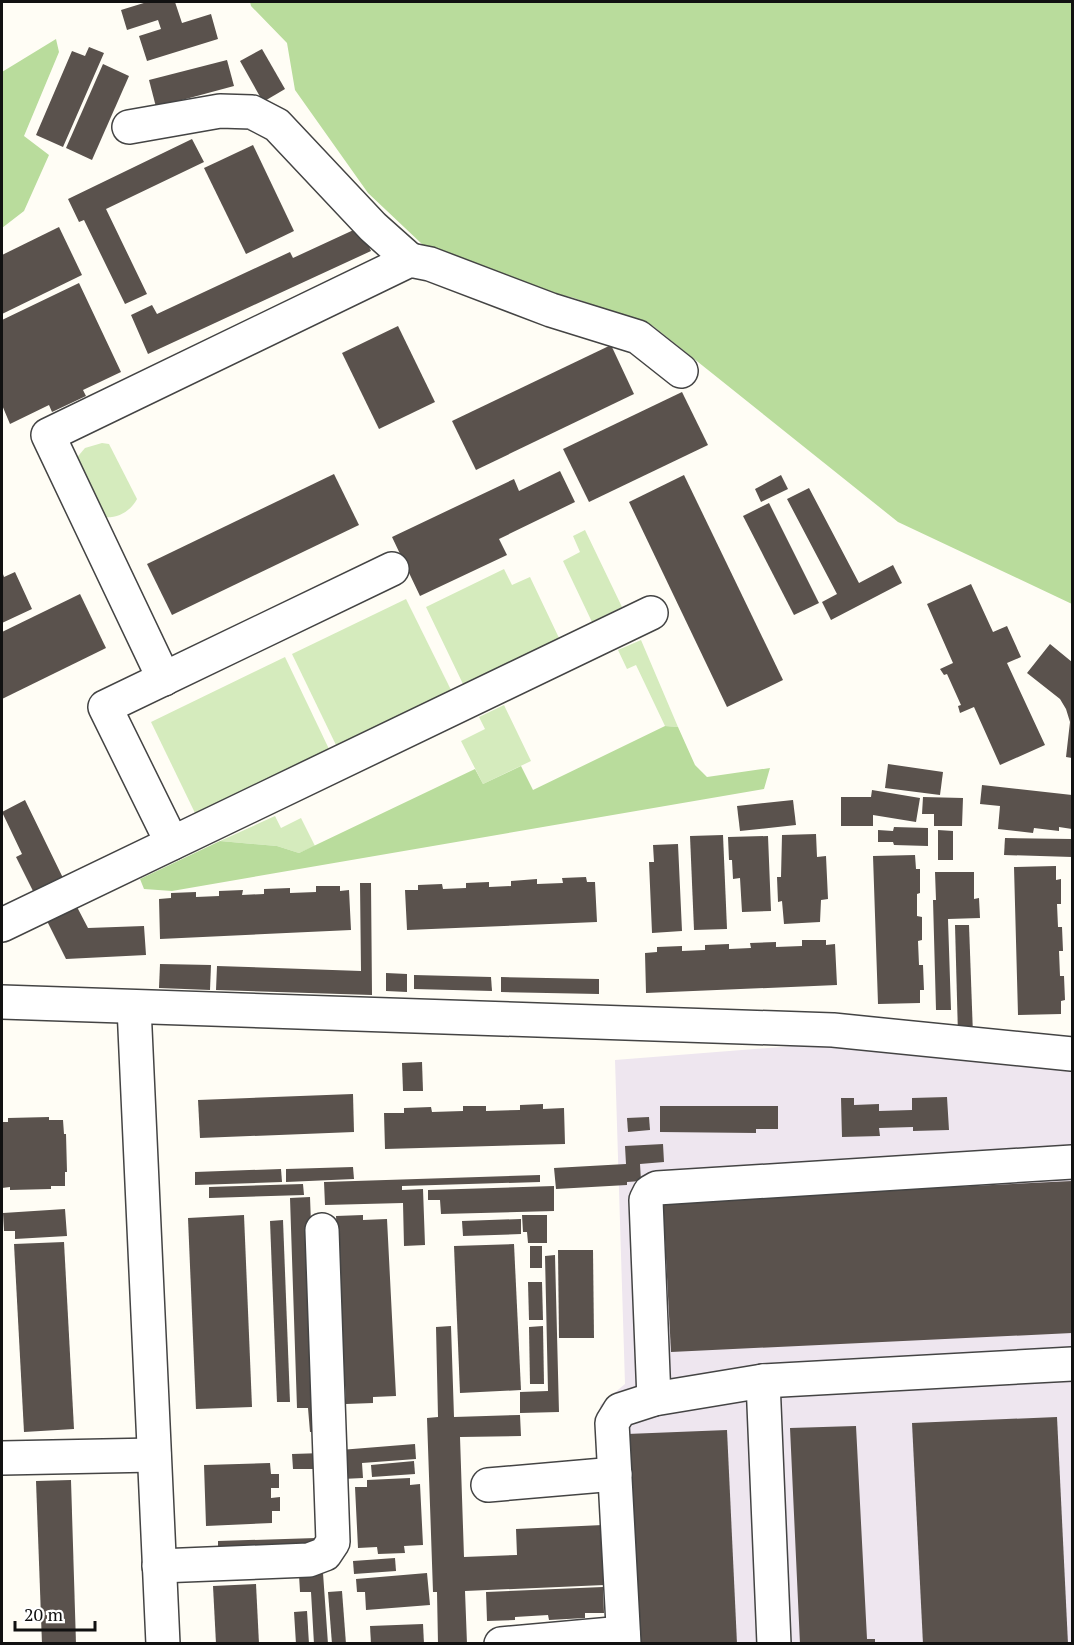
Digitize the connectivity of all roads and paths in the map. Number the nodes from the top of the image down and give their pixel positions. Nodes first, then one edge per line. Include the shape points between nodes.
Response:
1 (129, 127) dead end
2 (410, 260) junction
3 (681, 371) dead end
4 (392, 569) dead end
5 (651, 613) dead end
6 (164, 678) junction
7 (172, 843) junction
8 (2, 925) edge
9 (2, 1002) edge
10 (134, 1007) junction
11 (1072, 1054) edge
12 (1072, 1162) edge
13 (322, 1230) dead end
14 (1072, 1364) edge
15 (763, 1381) junction
16 (654, 1399) junction
17 (154, 1455) junction
18 (2, 1458) edge
19 (615, 1474) junction
20 (488, 1485) dead end
21 (159, 1566) junction
22 (624, 1638) edge
23 (163, 1644) edge
24 (501, 1644) edge
25 (774, 1644) edge

1 - 2 street via 220,111 252,112 277,125 373,227
2 - 3 street via 638,337
2 - 6 street via 48,435
4 - 6 street
5 - 7 street
6 - 7 street via 105,707
7 - 8 street
9 - 10 street
10 - 11 street via 833,1030
10 - 17 street
12 - 16 street via 657,1188 646,1200
13 - 21 street via 333,1542 325,1554 309,1560
14 - 15 street
15 - 16 street
15 - 25 street
16 - 19 street via 620,1410 612,1423
17 - 18 street
17 - 21 street
19 - 20 street
19 - 22 street
21 - 23 street
22 - 24 street

